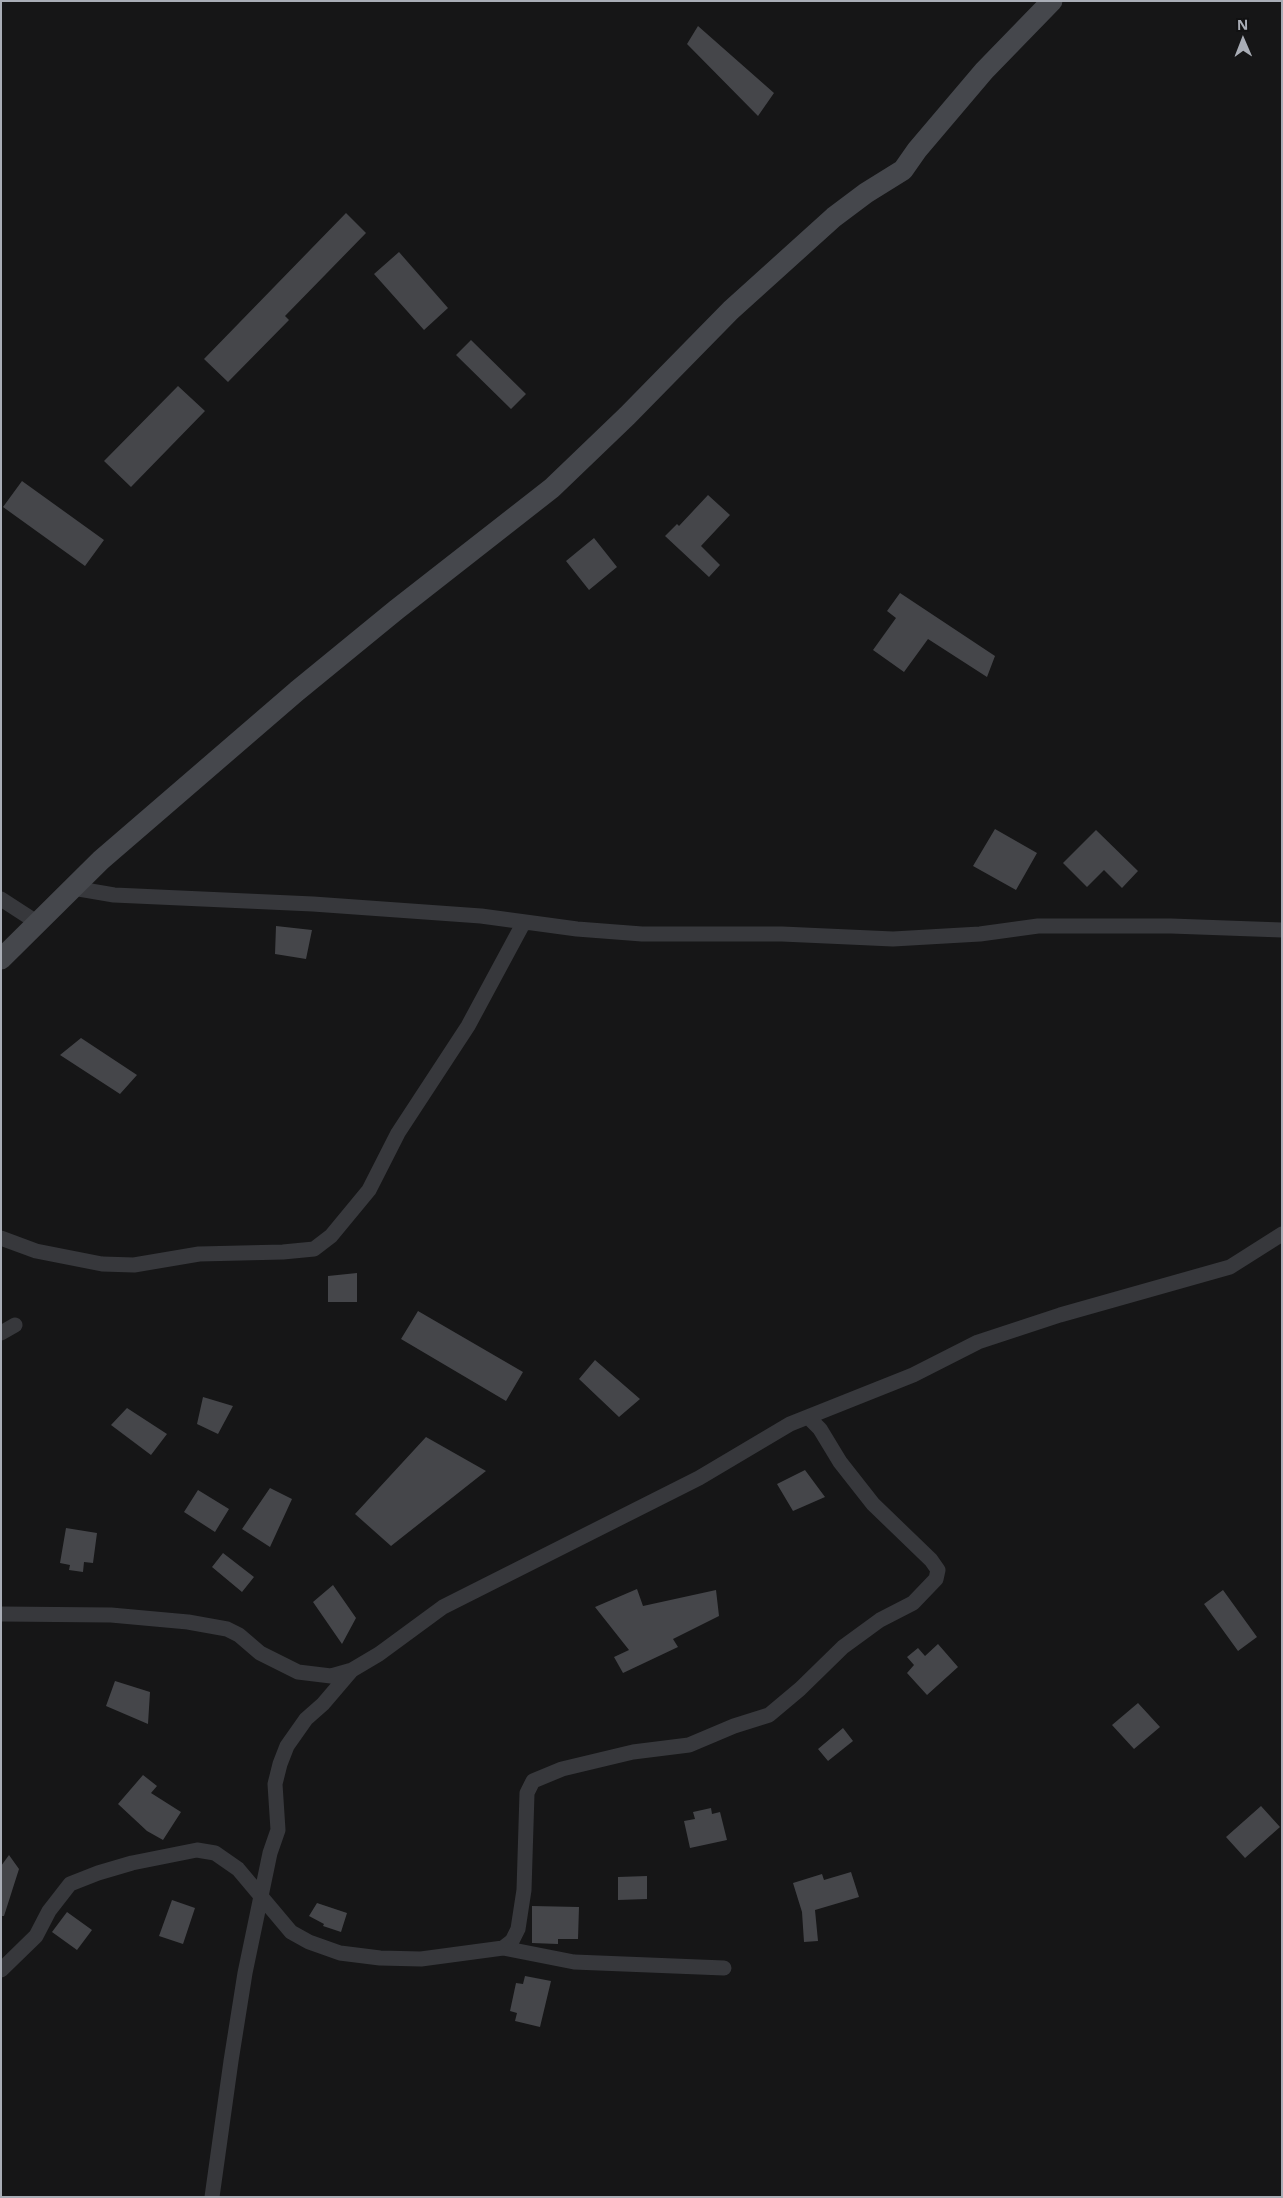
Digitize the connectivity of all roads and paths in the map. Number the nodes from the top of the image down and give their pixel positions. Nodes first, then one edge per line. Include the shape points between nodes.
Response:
1 (1052, 1) edge
2 (73, 888) junction
3 (1, 899) edge
4 (524, 922) junction
5 (38, 923) junction
6 (1282, 930) edge
7 (1, 960) edge
8 (1282, 1234) edge
9 (1, 1238) edge
10 (15, 1325) dead end
11 (1, 1333) edge
12 (808, 1417) junction
13 (1, 1614) edge
14 (352, 1670) junction
15 (260, 1897) junction
16 (503, 1948) junction
17 (724, 1968) dead end
18 (1, 1970) edge
19 (212, 2197) edge

1 - 2 street via 984,71 903,170 866,192 834,217 731,310 552,488 297,691 101,860
2 - 4 street via 114,895 313,904
2 - 5 street
3 - 5 street
4 - 6 street via 577,930 642,934 782,934 893,939 980,934 1038,926
4 - 9 street via 468,1026 398,1133 369,1190 331,1236 314,1249 199,1254 134,1265 102,1264 36,1251
5 - 7 street
8 - 12 street via 1230,1267 978,1342 913,1375
10 - 11 street
12 - 14 street via 790,1424 699,1478 443,1607
12 - 16 street via 873,1504 931,1560 938,1570 936,1579 913,1603 880,1620 842,1647 769,1715 690,1745 633,1752 562,1769 533,1781 527,1794 524,1890 518,1929
13 - 14 street via 111,1615 188,1622 227,1629 260,1653 298,1672 331,1676
14 - 15 street via 306,1719 287,1746 275,1784 278,1830
15 - 16 street via 291,1932 340,1954 420,1958
15 - 18 street via 238,1869 215,1853 197,1850 98,1873 70,1884 48,1911 36,1936
15 - 19 street via 231,2061
16 - 17 street via 574,1962

